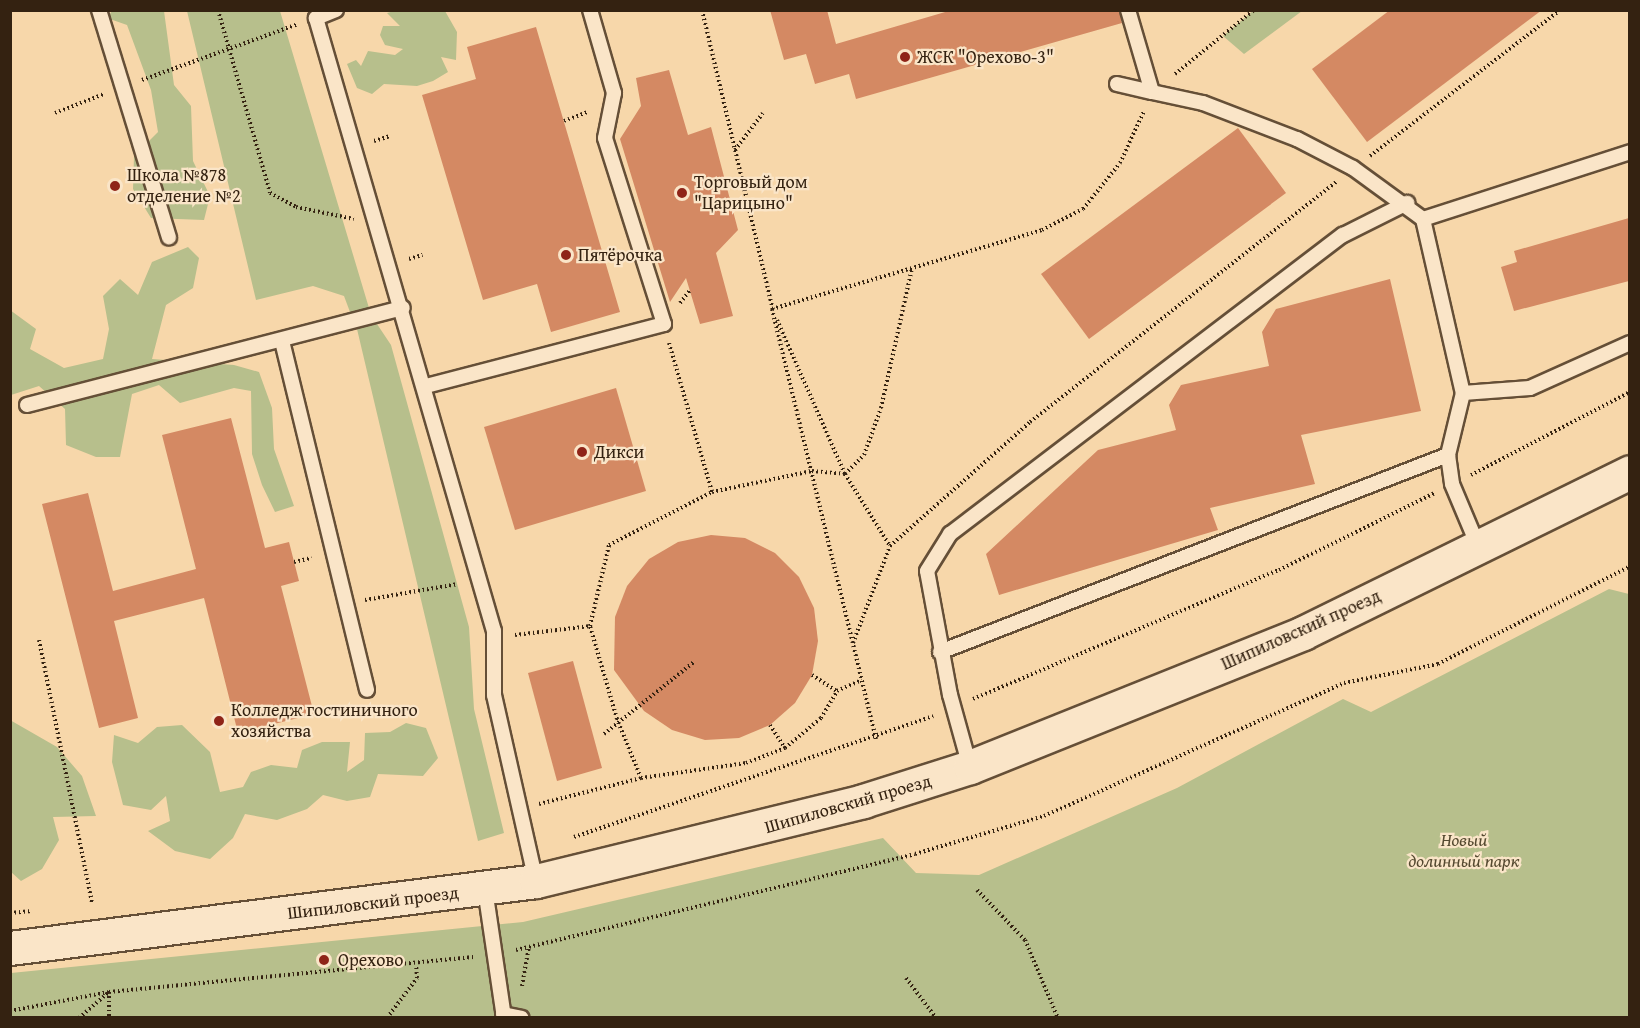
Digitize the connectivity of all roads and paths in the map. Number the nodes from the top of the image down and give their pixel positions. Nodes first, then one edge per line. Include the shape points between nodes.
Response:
1 (99, 10) edge
2 (218, 10) edge
3 (336, 10) edge
4 (590, 10) edge
5 (702, 10) edge
6 (1128, 10) edge
7 (1254, 10) edge
8 (1560, 10) edge
9 (316, 14) edge
10 (228, 48) junction
11 (192, 61) dead end
12 (1117, 84) dead end
13 (1152, 92) junction
14 (763, 113) dead end
15 (390, 136) dead end
16 (374, 141) dead end
17 (735, 150) junction
18 (1629, 152) edge
19 (1353, 168) junction
20 (1407, 203) junction
21 (1423, 219) junction
22 (378, 224) junction
23 (169, 237) dead end
24 (422, 255) dead end
25 (405, 260) dead end
26 (912, 268) junction
27 (403, 308) junction
28 (772, 309) junction
29 (664, 324) junction
30 (282, 341) junction
31 (1629, 343) edge
32 (426, 386) junction
33 (1629, 392) edge
34 (1463, 393) junction
35 (27, 405) dead end
36 (1448, 455) junction
37 (812, 471) junction
38 (1629, 472) edge
39 (845, 474) junction
40 (1452, 484) junction
41 (712, 492) junction
42 (890, 546) junction
43 (1479, 548) junction
44 (1629, 566) edge
45 (480, 581) junction
46 (380, 598) dead end
47 (590, 626) junction
48 (511, 630) dead end
49 (39, 640) dead end
50 (853, 644) junction
51 (940, 652) junction
52 (694, 662) dead end
53 (812, 675) dead end
54 (862, 680) junction
55 (367, 690) dead end
56 (837, 691) junction
57 (953, 708) junction
58 (770, 725) dead end
59 (604, 734) dead end
60 (876, 739) junction
61 (785, 748) junction
62 (970, 767) junction
63 (641, 778) junction
64 (532, 806) dead end
65 (533, 866) junction
66 (485, 889) junction
67 (977, 890) dead end
68 (103, 903) dead end
69 (92, 904) junction
70 (80, 906) dead end
71 (45, 909) dead end
72 (10, 913) edge
73 (529, 946) junction
74 (10, 948) edge
75 (498, 954) junction
76 (416, 965) junction
77 (906, 978) dead end
78 (109, 992) junction
79 (10, 1011) edge
80 (504, 1016) edge
81 (520, 1016) edge
82 (79, 1017) edge
83 (109, 1017) edge
84 (387, 1017) edge
85 (936, 1017) edge
86 (1058, 1017) edge

1 - 23 lane
2 - 10 path
3 - 9 lane
4 - 29 lane via 614,93 605,138
5 - 17 path
6 - 13 lane
7 - 13 path
8 - 19 path
9 - 10 path
9 - 22 lane
10 - 11 path
10 - 22 path via 270,193 296,207
12 - 13 lane
13 - 19 lane via 1214,107
13 - 26 path via 1120,163 1083,209 1042,230
14 - 17 path
15 - 16 path
17 - 28 path
18 - 21 lane
19 - 20 lane
19 - 42 path via 1029,422
20 - 21 lane
20 - 51 lane via 1343,235 950,534 927,571
21 - 34 lane
22 - 27 lane
24 - 25 path
26 - 28 path
26 - 39 path via 881,408 864,455
27 - 30 lane
27 - 32 lane
28 - 37 path
28 - 39 path
29 - 32 lane
29 - 41 path
30 - 35 lane
30 - 55 lane
31 - 34 lane via 1530,388
32 - 45 lane
33 - 40 path
34 - 36 lane
36 - 40 lane
36 - 51 lane
37 - 39 path
37 - 41 path
37 - 50 path
38 - 43 main road, Шипиловский проезд
39 - 42 path
40 - 43 lane
40 - 57 path via 1280,570
41 - 47 path via 609,545
42 - 50 path
43 - 62 main road, Шипиловский проезд via 1303,633
44 - 73 path via 1438,664 1344,683 1044,816 915,854
45 - 46 path
45 - 65 lane via 494,631 494,695
47 - 48 path via 517,637
47 - 63 path via 617,719
49 - 69 path
50 - 54 path
51 - 57 lane
52 - 59 path
53 - 56 path
54 - 56 path
54 - 60 path
56 - 61 path via 821,718
57 - 60 path
57 - 62 lane
58 - 61 path
60 - 65 path
61 - 63 path via 746,763
62 - 65 main road, Шипиловский проезд via 768,827
63 - 64 path
65 - 66 main road, Шипиловский проезд
66 - 74 main road, Шипиловский проезд
66 - 75 lane
67 - 86 path via 1025,940
68 - 69 path
69 - 70 path
71 - 72 path
73 - 75 path
73 - 81 path
75 - 76 path
75 - 80 lane
76 - 78 path
76 - 84 path via 417,978
77 - 85 path
78 - 79 path
78 - 82 path
78 - 83 path
80 - 81 lane

